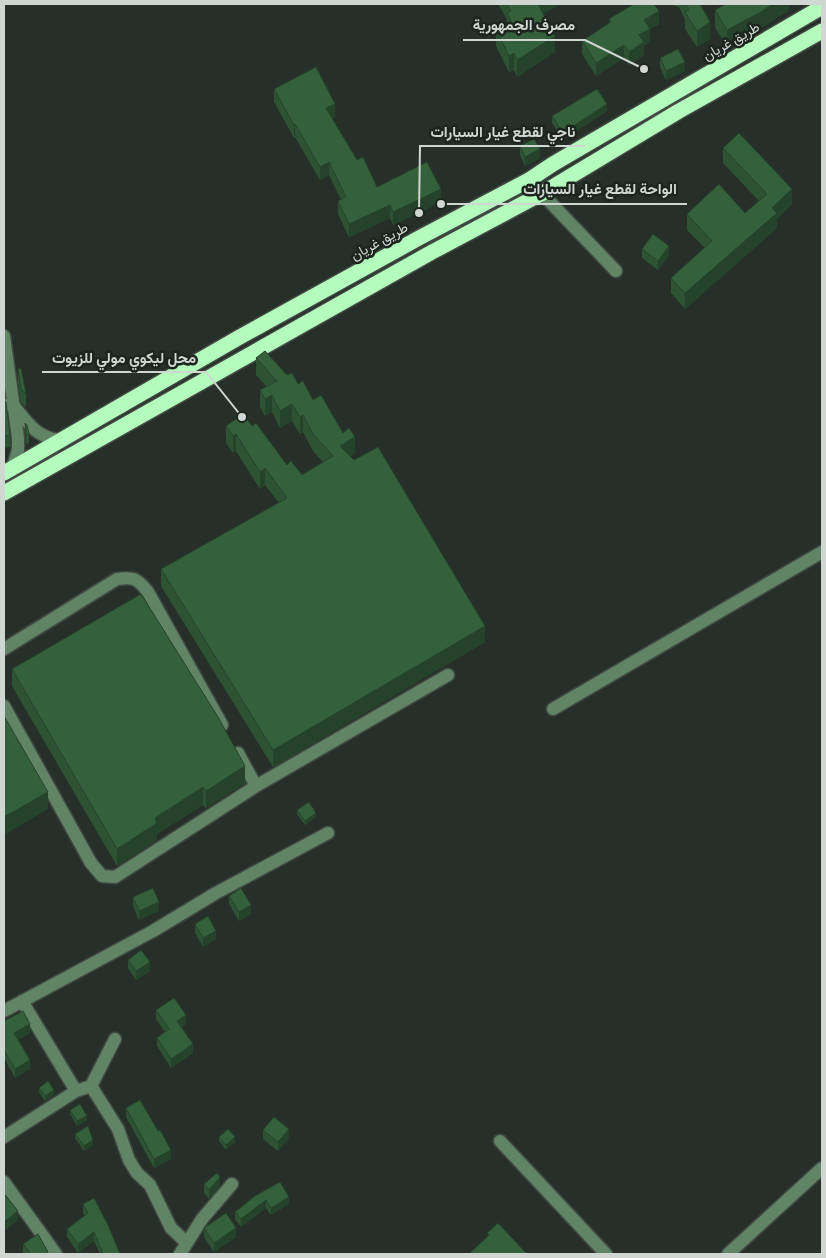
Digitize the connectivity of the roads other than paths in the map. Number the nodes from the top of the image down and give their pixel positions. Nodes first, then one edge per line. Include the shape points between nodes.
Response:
1 (822, 7) edge
2 (822, 31) edge
3 (529, 180) junction
4 (541, 194) junction
5 (616, 271) dead end
6 (4, 336) edge
7 (9, 406) edge
8 (58, 440) junction
9 (8, 470) edge
10 (4, 493) edge
11 (822, 552) edge
12 (4, 649) edge
13 (448, 675) dead end
14 (4, 706) edge
15 (553, 709) dead end
16 (256, 786) junction
17 (328, 833) dead end
18 (22, 1001) junction
19 (4, 1012) edge
20 (115, 1039) dead end
21 (91, 1086) junction
22 (76, 1091) junction
23 (4, 1137) edge
24 (500, 1141) dead end
25 (822, 1168) edge
26 (4, 1182) edge
27 (232, 1184) dead end
28 (187, 1243) junction
29 (56, 1254) edge
30 (180, 1254) edge
31 (606, 1254) edge
32 (728, 1254) edge

1 - 3 highway, طريق غريان
2 - 4 highway
3 - 4 street
3 - 8 highway, طريق غريان
4 - 5 street
4 - 10 highway
6 - 7 street
7 - 8 street via 35,431
7 - 9 street via 18,450
8 - 9 highway, طريق غريان
11 - 15 street
12 - 16 street via 117,579 130,577 140,581
13 - 16 street
14 - 16 street via 91,863 102,876 115,877
17 - 18 street
18 - 19 street
18 - 22 street
20 - 21 street
21 - 22 street
21 - 28 street via 118,1129 129,1160 150,1185 171,1228
22 - 23 street
24 - 31 street
25 - 32 street
26 - 29 street
27 - 28 street via 202,1219
28 - 30 street

